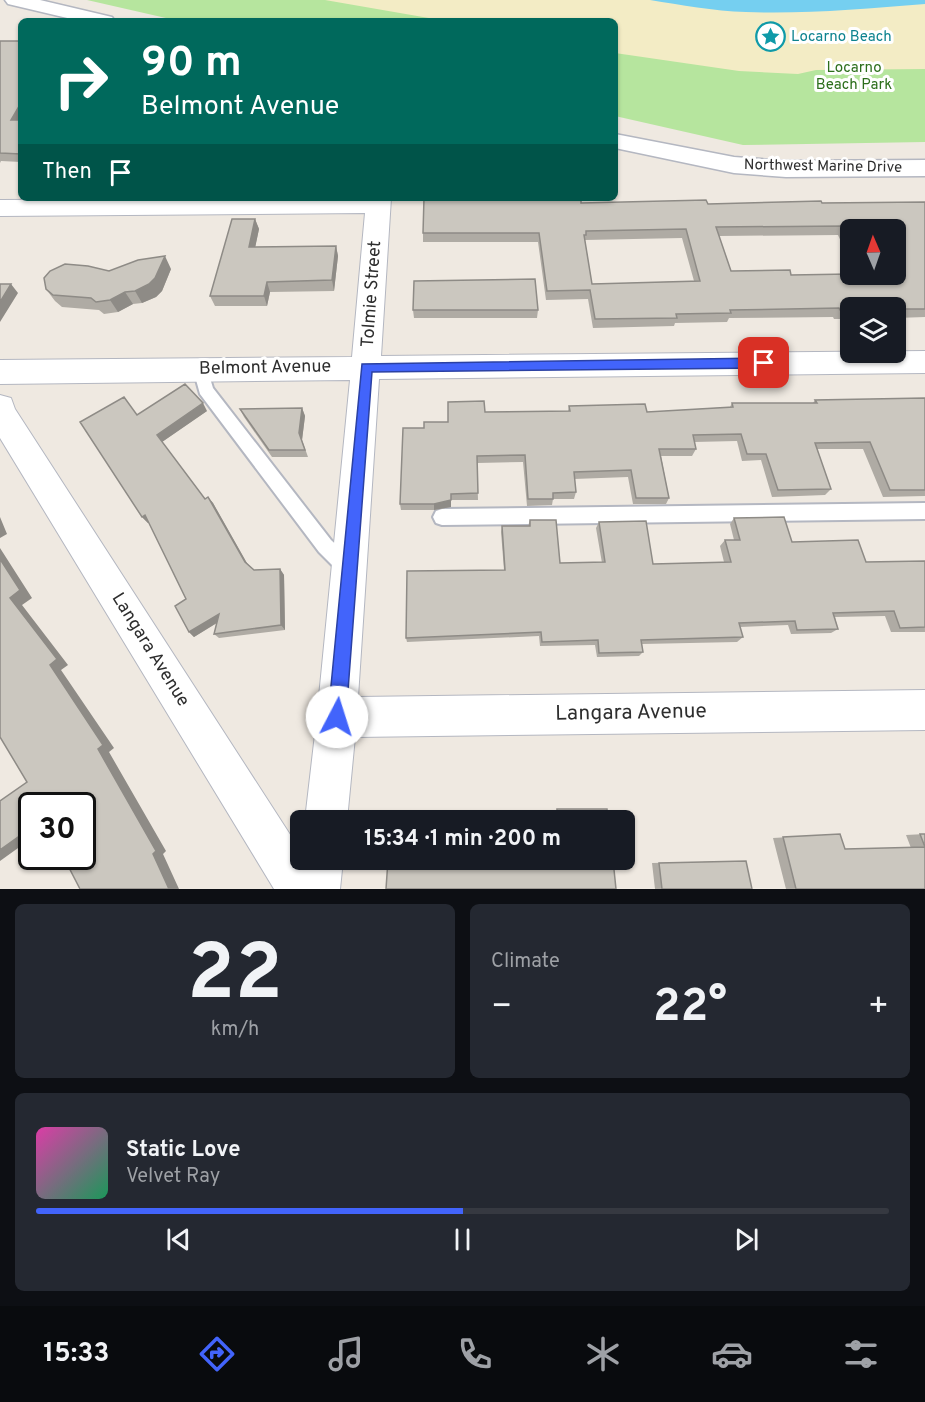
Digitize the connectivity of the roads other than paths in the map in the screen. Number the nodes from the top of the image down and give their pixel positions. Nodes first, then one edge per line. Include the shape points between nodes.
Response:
1 (15, 0) edge
2 (92, 18) edge
3 (618, 142) edge
4 (925, 168) edge
5 (379, 201) edge
6 (0, 208) edge
7 (925, 362) edge
8 (366, 367) junction
9 (201, 369) junction
10 (2, 385) edge
11 (925, 511) edge
12 (442, 517) edge
13 (349, 570) junction
14 (925, 710) edge
15 (337, 717) junction
16 (327, 810) edge
17 (320, 870) edge
18 (306, 889) edge
19 (318, 889) edge

1 - 2 street
3 - 4 street, Northwest Marine Drive via 742,166
5 - 6 street
5 - 8 street, Tolmie Street
7 - 8 street, Belmont Avenue
8 - 9 street, Belmont Avenue
8 - 13 street, Tolmie Street
9 - 10 street, Belmont Avenue
9 - 13 lane via 206,390 325,546
10 - 18 street, Langara Avenue via 7,421 291,876
11 - 12 lane
13 - 15 street, Tolmie Street
14 - 15 street, Langara Avenue
15 - 16 street, Tolmie Street
17 - 19 street

